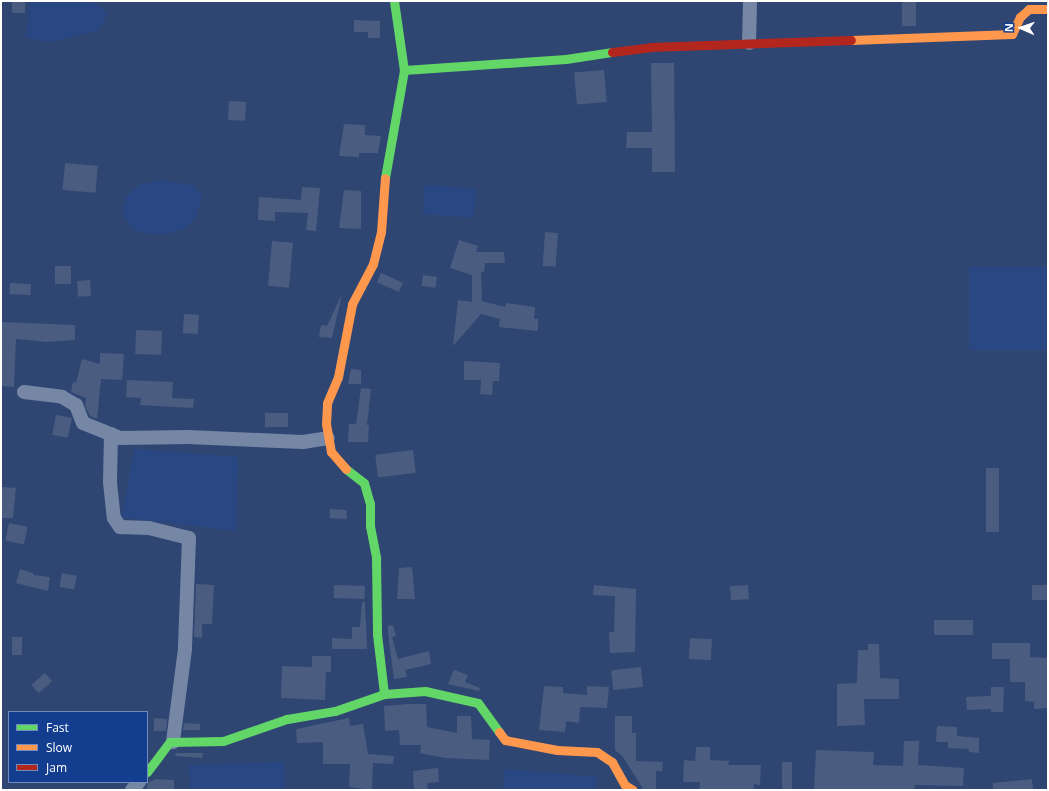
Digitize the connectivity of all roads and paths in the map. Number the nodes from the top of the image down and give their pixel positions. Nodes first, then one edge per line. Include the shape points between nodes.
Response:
1 (394, 1) edge
2 (750, 1) edge
3 (1048, 8) edge
4 (749, 43) junction
5 (404, 70) junction
6 (24, 392) dead end
7 (111, 434) junction
8 (328, 438) junction
9 (384, 694) junction
10 (173, 742) junction
11 (148, 771) edge
12 (633, 790) edge

1 - 5 street
2 - 4 street
3 - 4 street via 1029,9 1020,17 1012,34
4 - 5 street via 650,47 566,59
5 - 8 street via 386,165 381,232 373,264 352,304 338,377 327,403
6 - 7 street via 62,397 76,405 83,423
7 - 8 street via 120,438 303,442
7 - 10 street via 110,482 114,518 120,527 149,528 190,538 185,649
8 - 9 street via 331,452 347,470 364,483 370,504 370,526 376,558 377,634
9 - 10 street via 335,711 287,719 223,741
9 - 12 street via 425,691 478,703 505,740 556,750 597,752 612,762 625,785
10 - 11 street via 170,742

